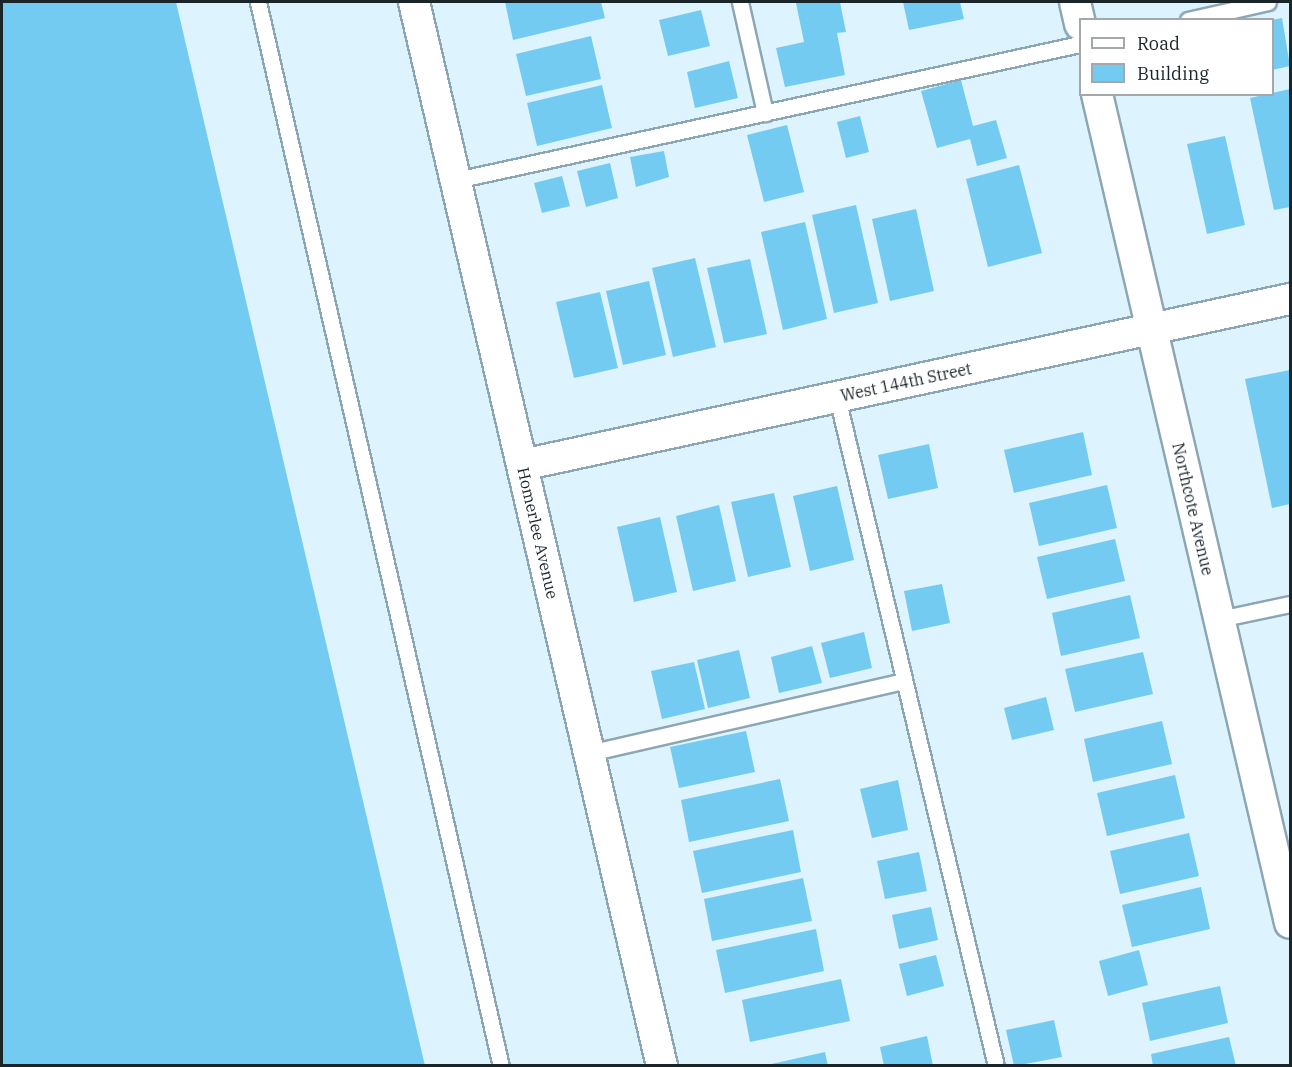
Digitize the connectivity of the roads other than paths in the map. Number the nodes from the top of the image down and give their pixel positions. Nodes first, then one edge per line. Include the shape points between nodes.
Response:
1 (258, 2) edge
2 (414, 2) edge
3 (740, 2) edge
4 (1075, 2) edge
5 (1268, 2) edge
6 (1197, 18) edge
7 (1079, 20) edge
8 (1079, 44) edge
9 (1097, 96) edge
10 (765, 113) junction
11 (456, 180) junction
12 (1290, 299) edge
13 (1151, 329) junction
14 (837, 397) junction
15 (522, 465) junction
16 (1290, 604) edge
17 (1219, 619) junction
18 (904, 681) junction
19 (589, 753) junction
20 (1290, 923) edge
21 (501, 1065) edge
22 (662, 1065) edge
23 (996, 1065) edge

1 - 21 lane
2 - 11 street, Homerlee Avenue
3 - 10 lane
4 - 7 street
5 - 6 lane
8 - 10 lane
9 - 13 street, Northcote Avenue
10 - 11 lane
11 - 15 street, Homerlee Avenue
12 - 13 street, West 144th Street
13 - 14 street, West 144th Street
13 - 17 street, Northcote Avenue
14 - 15 street, West 144th Street
14 - 18 lane
15 - 19 street, Homerlee Avenue
16 - 17 lane
17 - 20 street, Northcote Avenue
18 - 19 lane
18 - 23 lane
19 - 22 street, Homerlee Avenue

